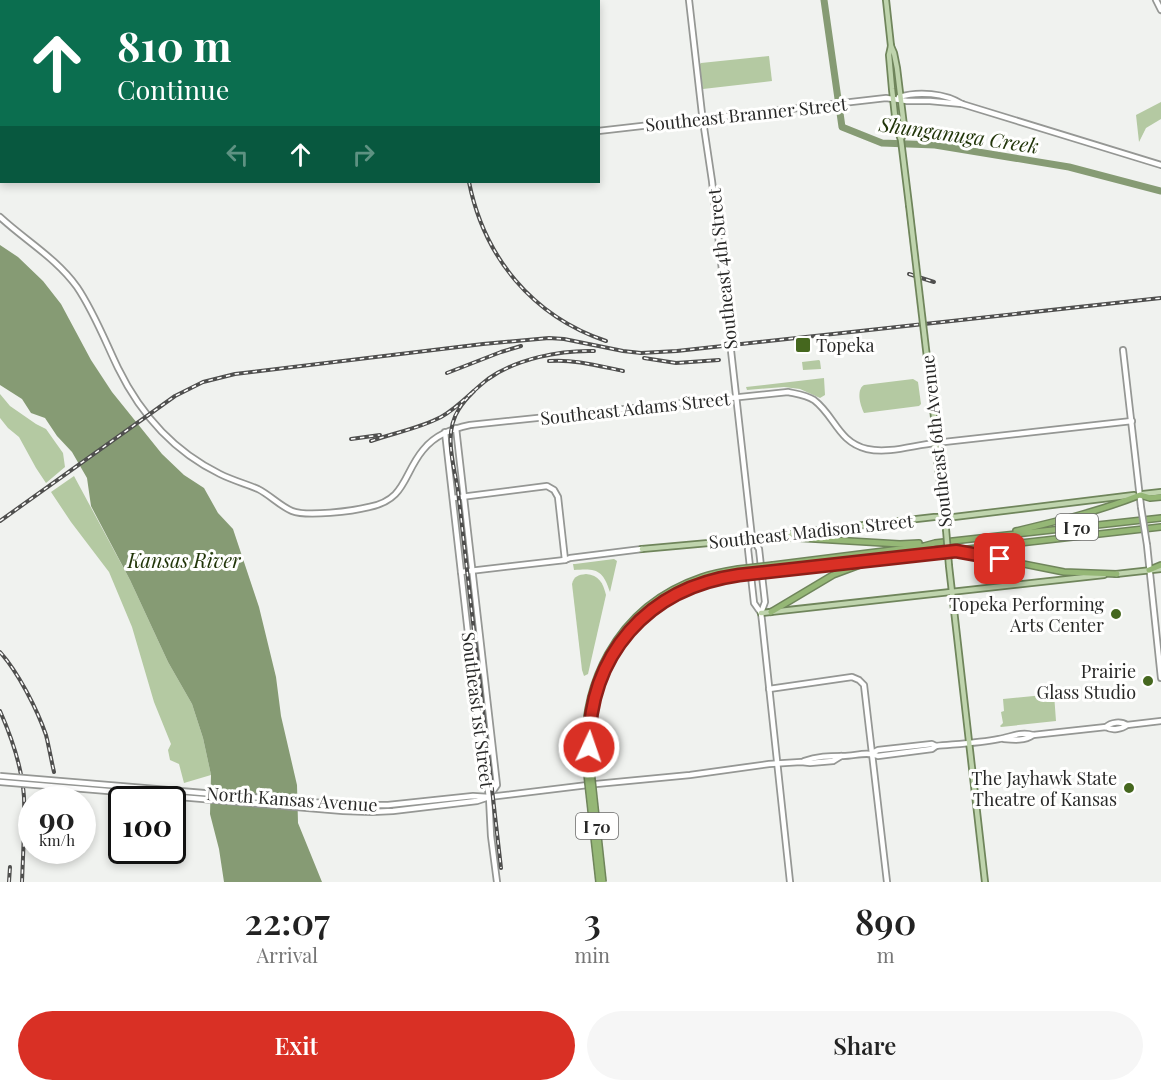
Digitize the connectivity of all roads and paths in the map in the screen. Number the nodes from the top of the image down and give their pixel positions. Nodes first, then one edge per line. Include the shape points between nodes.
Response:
1 (689, 0) edge
2 (886, 0) edge
3 (1156, 0) edge
4 (1161, 10) edge
5 (891, 46) junction
6 (893, 98) junction
7 (900, 98) junction
8 (703, 119) junction
9 (600, 131) edge
10 (901, 140) junction
11 (1161, 165) edge
12 (0, 217) edge
13 (1124, 350) dead end
14 (736, 397) junction
15 (1132, 421) junction
16 (456, 428) junction
17 (445, 432) junction
18 (936, 443) junction
19 (1161, 492) edge
20 (1140, 495) junction
21 (465, 497) junction
22 (1161, 497) edge
23 (453, 498) junction
24 (944, 517) junction
25 (1161, 518) edge
26 (1161, 528) edge
27 (765, 536) junction
28 (993, 536) junction
29 (752, 538) junction
30 (935, 543) junction
31 (642, 549) joint
32 (956, 551) junction
33 (565, 560) junction
34 (876, 560) junction
35 (1161, 567) edge
36 (774, 568) junction
37 (1149, 570) junction
38 (473, 571) junction
39 (461, 572) junction
40 (1117, 574) junction
41 (953, 592) junction
42 (771, 612) junction
43 (761, 614) junction
44 (1161, 678) edge
45 (769, 688) junction
46 (1161, 720) edge
47 (969, 742) junction
48 (872, 753) junction
49 (777, 764) junction
50 (0, 776) edge
51 (0, 782) edge
52 (489, 797) junction
53 (428, 804) junction
54 (497, 882) edge
55 (601, 882) edge
56 (790, 882) edge
57 (887, 882) edge
58 (985, 882) edge

1 - 8 street, Southeast 4th Street
2 - 5 main road, Southeast 6th Avenue
3 - 4 street
5 - 6 main road, Southeast 6th Avenue
5 - 7 main road, Southeast 6th Avenue
6 - 7 street, Southeast Branner Street
6 - 8 street, Southeast Branner Street
6 - 10 main road, Southeast 6th Avenue
7 - 10 main road, Southeast 6th Avenue via 904,126
7 - 11 street, Southeast Branner Street via 962,104
8 - 9 street, Southeast Branner Street
8 - 14 street, Southeast 4th Street
10 - 18 main road, Southeast 6th Avenue, bridge
12 - 17 street, Southeast Adams Street via 54,260 77,287 127,385 169,440 199,462 259,490 291,511 311,514 385,502 404,483 424,448
13 - 15 street
14 - 16 street, Southeast Adams Street
14 - 18 street, Southeast Adams Street via 788,392 807,396 822,407 844,436 871,449
14 - 29 street, Southeast 4th Street
15 - 18 street
15 - 20 street
16 - 17 street, Southeast Adams Street
16 - 21 street, Southeast 1st Street
17 - 23 street, Southeast 1st Street
18 - 24 main road, Southeast 6th Avenue
19 - 20 main road, Southeast Madison Street
20 - 22 highway
20 - 24 main road, Southeast Madison Street
20 - 28 highway via 1081,515
20 - 37 street, bridge
21 - 23 street
21 - 33 street via 547,486 553,489 558,497
21 - 38 street, Southeast 1st Street
23 - 39 street, Southeast 1st Street
24 - 27 main road, Southeast Madison Street
24 - 41 main road, Southeast 6th Avenue, bridge
25 - 28 highway, I 70
26 - 32 highway, I 70
27 - 29 main road, Southeast Madison Street
27 - 30 highway
28 - 30 highway, I 70
29 - 31 main road, Southeast Madison Street
29 - 43 street, Southeast 4th Street via 759,549 765,602
29 - 43 street, Southeast 4th Street via 748,549 754,603
30 - 36 highway, I 70
31 - 33 street, Southeast Madison Street
32 - 34 highway, I 70
32 - 40 highway via 1064,572
33 - 38 street, Southeast Madison Street
34 - 36 highway, I 70
34 - 42 highway via 833,575
35 - 37 highway
36 - 55 highway, I 70, bridge via 739,572 678,591 632,621 610,651 591,712 589,747
37 - 40 main road
37 - 44 street
38 - 39 street, Southeast Madison Street
38 - 52 street, Southeast 1st Street via 497,785
39 - 52 street, Southeast 1st Street
40 - 41 main road
41 - 42 main road
41 - 47 main road, Southeast 6th Avenue
42 - 43 main road
43 - 45 street, Southeast 4th Street
45 - 48 street via 852,677 860,681 866,695
45 - 49 street, Southeast 4th Street
46 - 47 street, North Kansas Avenue
47 - 48 street, North Kansas Avenue
47 - 58 main road, Southeast 6th Avenue
48 - 49 street, North Kansas Avenue via 841,756 832,761
48 - 57 street
49 - 52 street, North Kansas Avenue
49 - 56 street, Southeast 4th Street
50 - 53 street, North Kansas Avenue, bridge via 354,806
51 - 53 street, North Kansas Avenue, bridge via 343,811 372,812
52 - 53 street, North Kansas Avenue
52 - 54 street

